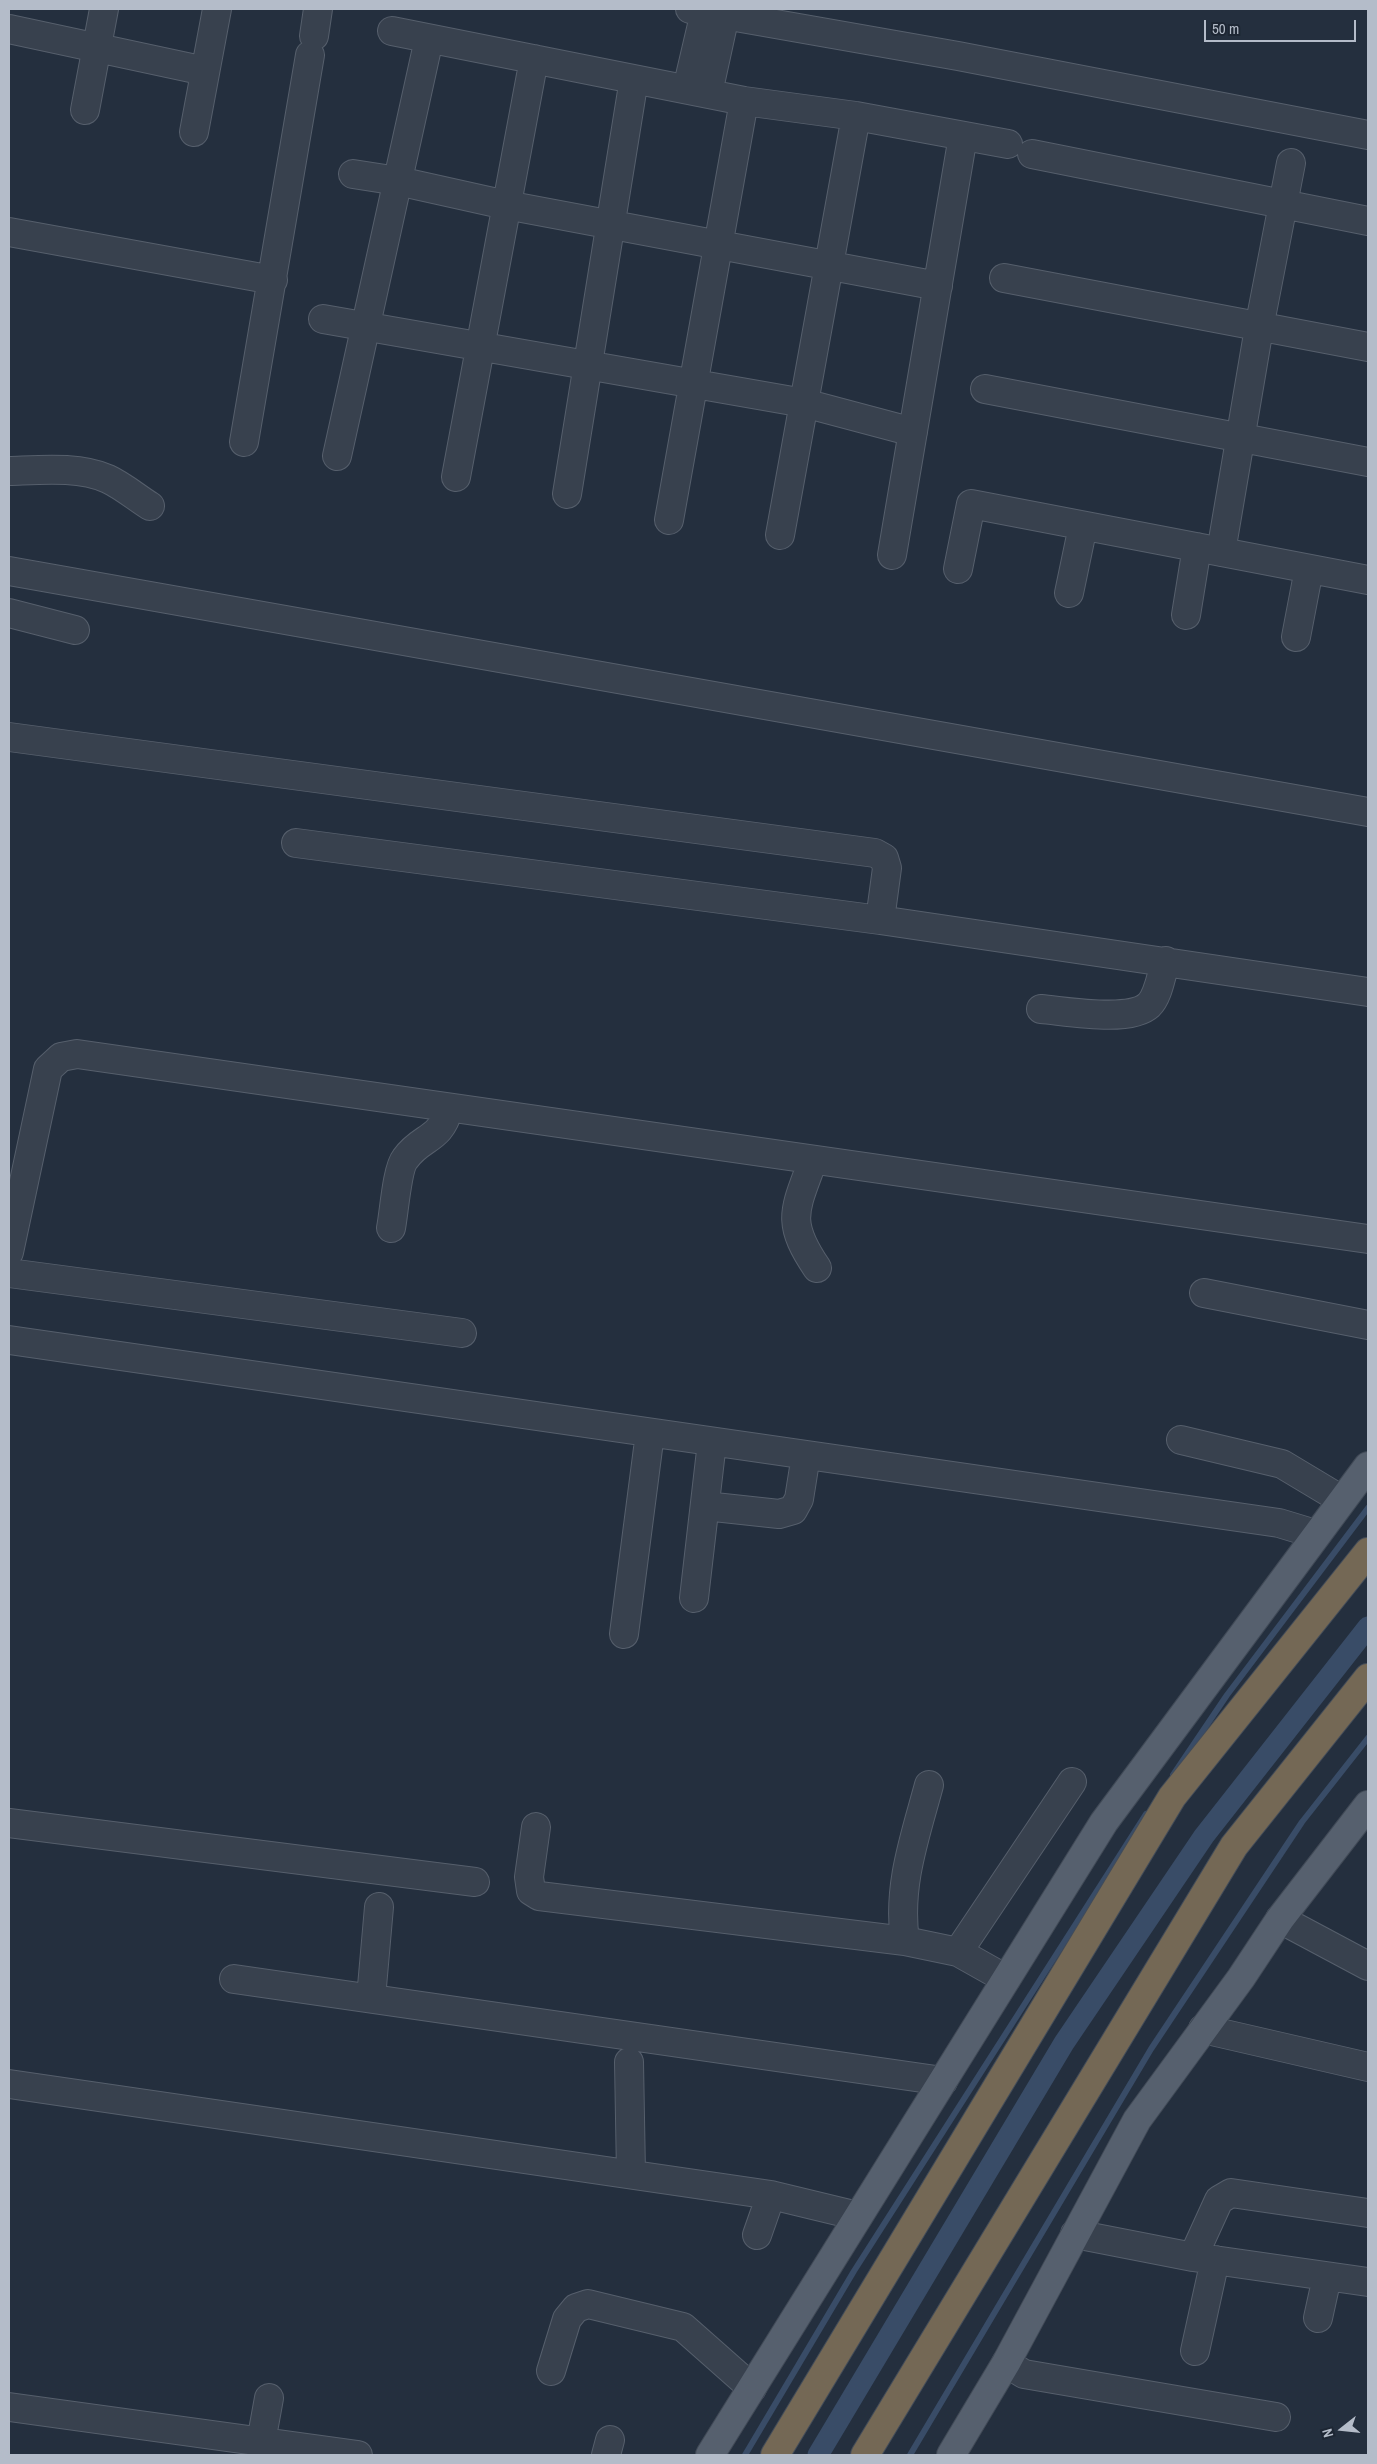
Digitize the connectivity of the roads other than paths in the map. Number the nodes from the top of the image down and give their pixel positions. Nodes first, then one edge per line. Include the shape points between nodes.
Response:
1 (104, 9) edge
2 (217, 9) edge
3 (317, 9) edge
4 (330, 9) edge
5 (707, 12) edge
6 (9, 29) edge
7 (392, 31) dead end
8 (428, 38) junction
9 (97, 48) junction
10 (534, 59) junction
11 (205, 71) junction
12 (634, 79) junction
13 (698, 91) junction
14 (744, 101) junction
15 (85, 110) dead end
16 (856, 116) junction
17 (194, 132) dead end
18 (1368, 135) edge
19 (964, 136) junction
20 (1294, 144) junction
21 (352, 174) dead end
22 (398, 181) junction
23 (506, 205) junction
24 (1284, 205) junction
25 (1368, 221) edge
26 (611, 223) junction
27 (9, 232) edge
28 (719, 244) junction
29 (830, 264) junction
30 (1004, 278) dead end
31 (273, 280) junction
32 (938, 286) junction
33 (323, 319) dead end
34 (366, 326) junction
35 (1259, 328) junction
36 (1368, 347) edge
37 (480, 348) junction
38 (588, 364) junction
39 (694, 383) junction
40 (985, 389) dead end
41 (804, 404) junction
42 (913, 432) junction
43 (1240, 438) junction
44 (244, 442) dead end
45 (337, 456) dead end
46 (1368, 462) edge
47 (9, 471) edge
48 (456, 477) dead end
49 (567, 494) dead end
50 (150, 506) dead end
51 (669, 520) dead end
52 (1083, 526) junction
53 (780, 535) dead end
54 (1209, 550) junction
55 (892, 555) dead end
56 (958, 568) dead end
57 (1309, 569) junction
58 (9, 571) edge
59 (1368, 580) edge
60 (1069, 593) dead end
61 (9, 613) edge
62 (1186, 615) dead end
63 (75, 630) dead end
64 (1296, 637) dead end
65 (9, 737) edge
66 (1368, 812) edge
67 (296, 843) dead end
68 (880, 920) junction
69 (1166, 962) junction
70 (1368, 992) edge
71 (1041, 1009) dead end
72 (449, 1108) junction
73 (813, 1160) junction
74 (391, 1228) dead end
75 (1368, 1239) edge
76 (9, 1252) edge
77 (817, 1268) dead end
78 (9, 1273) edge
79 (1204, 1293) dead end
80 (1368, 1324) edge
81 (462, 1333) dead end
82 (9, 1340) edge
83 (650, 1433) junction
84 (1181, 1440) dead end
85 (712, 1442) junction
86 (806, 1455) junction
87 (1368, 1466) edge
88 (1342, 1500) junction
89 (705, 1506) junction
90 (1312, 1534) dead end
91 (1368, 1552) edge
92 (694, 1598) dead end
93 (624, 1634) dead end
94 (1368, 1678) edge
95 (1072, 1782) dead end
96 (929, 1785) dead end
97 (1368, 1805) edge
98 (9, 1823) edge
99 (536, 1827) dead end
100 (475, 1882) dead end
101 (379, 1907) dead end
102 (1280, 1919) junction
103 (905, 1940) junction
104 (958, 1952) junction
105 (1368, 1966) edge
106 (234, 1979) dead end
107 (1006, 1979) junction
108 (371, 1998) junction
109 (1203, 2029) junction
110 (629, 2062) dead end
111 (1368, 2067) edge
112 (943, 2081) junction
113 (9, 2084) edge
114 (631, 2174) junction
115 (772, 2195) junction
116 (1368, 2213) edge
117 (858, 2216) junction
118 (1075, 2234) junction
119 (757, 2235) dead end
120 (1204, 2258) junction
121 (1326, 2277) junction
122 (1368, 2282) edge
123 (1318, 2318) dead end
124 (1195, 2350) dead end
125 (1006, 2363) junction
126 (551, 2371) dead end
127 (752, 2388) junction
128 (269, 2398) dead end
129 (9, 2406) edge
130 (1276, 2417) dead end
131 (261, 2442) junction
132 (358, 2455) edge
133 (710, 2455) edge
134 (774, 2455) edge
135 (865, 2455) edge
136 (951, 2455) edge

1 - 9 street
2 - 11 street
3 - 4 street
3 - 31 street
5 - 13 street
5 - 20 street via 958,56
6 - 9 street
7 - 8 street
8 - 10 street
8 - 22 street
9 - 11 street
9 - 15 street
10 - 12 street
10 - 23 street
11 - 17 street
12 - 13 street
12 - 26 street
13 - 14 street
14 - 16 street
14 - 28 street
16 - 19 street
16 - 29 street
18 - 20 street
19 - 24 street
19 - 32 street
20 - 24 street
21 - 22 street
22 - 23 street
22 - 34 street
23 - 26 street
23 - 37 street
24 - 25 street
24 - 35 street
26 - 28 street
26 - 38 street
27 - 31 street
28 - 29 street
28 - 39 street
29 - 32 street
29 - 41 street
30 - 35 street
31 - 44 street
32 - 42 street
33 - 34 street
34 - 37 street
34 - 45 street
35 - 36 street
35 - 43 street
37 - 38 street
37 - 48 street
38 - 39 street
38 - 49 street
39 - 41 street
39 - 51 street
40 - 43 street
41 - 42 street
41 - 53 street
42 - 55 street
43 - 46 street
43 - 54 street
47 - 50 street via 64,471 108,479
52 - 54 street
52 - 56 street via 972,504
52 - 60 street
54 - 57 street
54 - 62 street
57 - 59 street
57 - 64 street
58 - 66 street
61 - 63 street
65 - 68 street via 876,853 884,858 886,868
67 - 68 street
68 - 69 street
69 - 70 street
69 - 71 street via 1154,996 1148,1005 1137,1011 1115,1014
72 - 73 street
72 - 74 street via 445,1123 438,1132 422,1142 402,1164
72 - 76 street via 77,1054 61,1057 48,1069
73 - 75 street
73 - 77 street via 797,1203 796,1226 802,1247
78 - 81 street
79 - 80 street
82 - 83 street
83 - 85 street
83 - 93 street
84 - 88 street via 1282,1464
85 - 86 street
85 - 89 street
86 - 89 street via 799,1499 793,1510 780,1514
86 - 90 street via 1279,1524
87 - 88 main road
88 - 107 main road via 1104,1822
89 - 92 street
91 - 134 highway via 1172,1797
94 - 135 highway via 1234,1846
95 - 104 street
96 - 103 street via 903,1887 901,1917
97 - 102 main road
98 - 100 street
99 - 103 street via 529,1877 531,1891 539,1896
101 - 108 street
102 - 105 street
102 - 109 main road
103 - 104 street
104 - 107 street
106 - 108 street
107 - 112 main road
108 - 112 street
109 - 111 street
109 - 118 main road via 1137,2120
110 - 114 street
112 - 117 main road
113 - 114 street
114 - 115 street
115 - 117 street
115 - 119 street
116 - 120 street via 1231,2193 1219,2200
117 - 127 main road
118 - 120 street
118 - 125 main road
120 - 121 street
120 - 124 street
121 - 122 street
121 - 123 street
125 - 130 street via 1024,2374
125 - 136 main road
126 - 127 street via 567,2318 576,2308 588,2304 683,2327
127 - 133 main road
128 - 131 street
129 - 131 street
131 - 132 street

